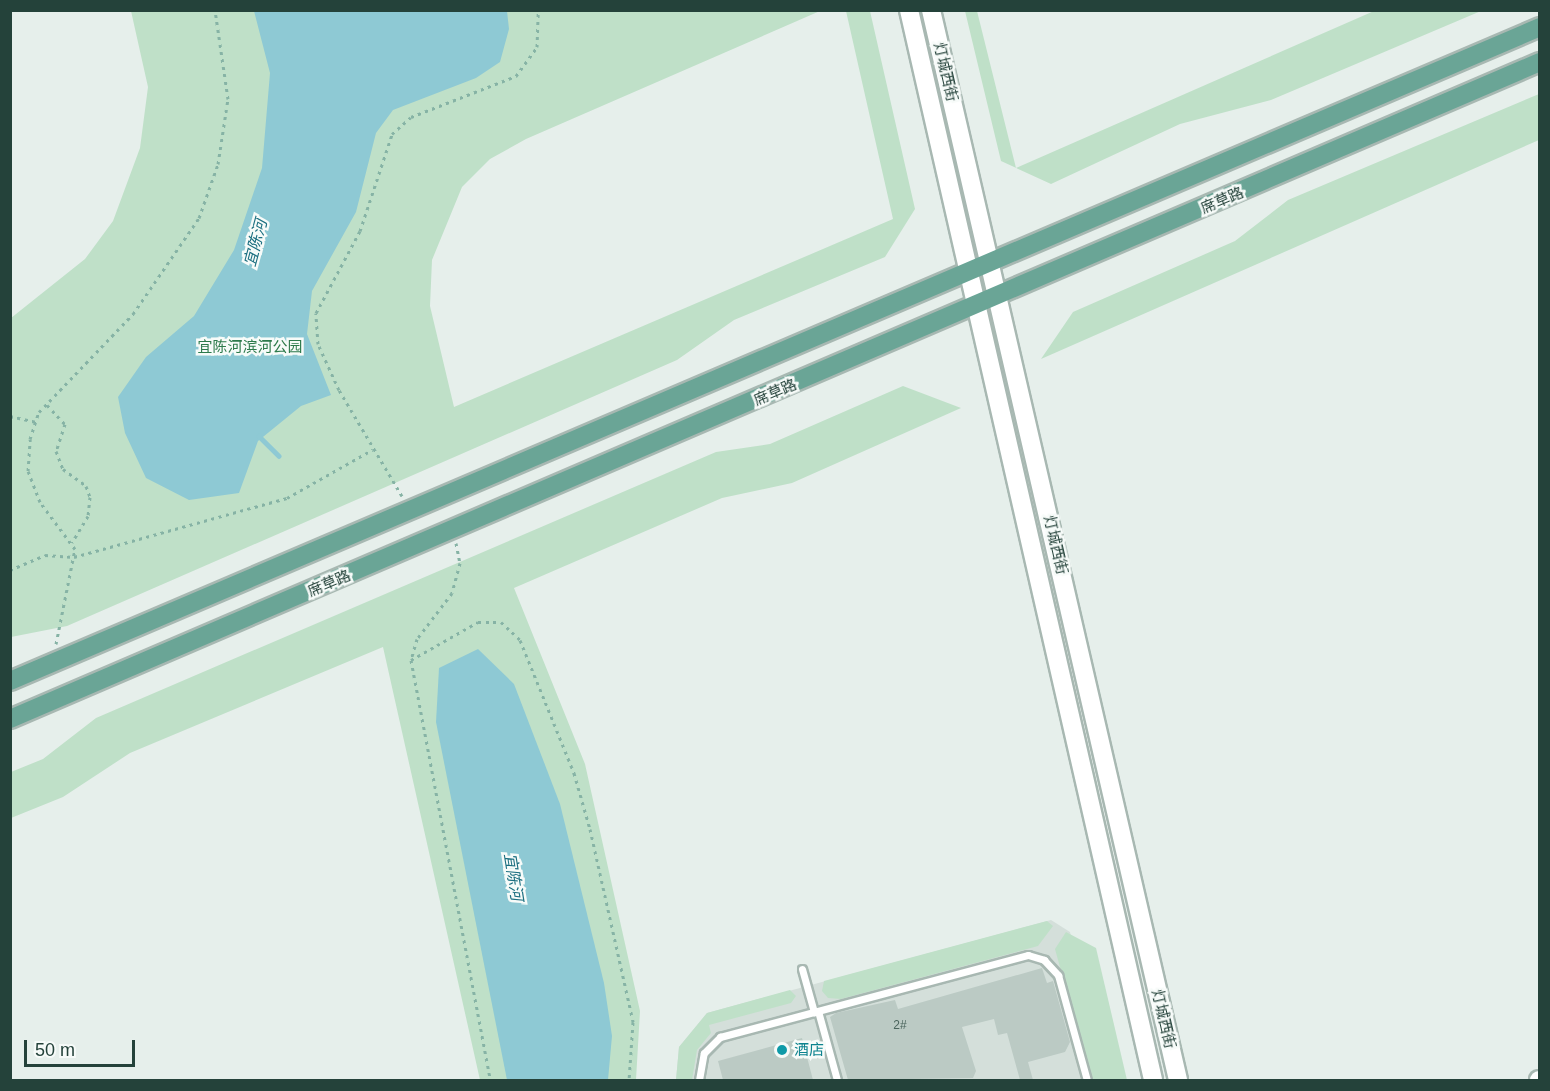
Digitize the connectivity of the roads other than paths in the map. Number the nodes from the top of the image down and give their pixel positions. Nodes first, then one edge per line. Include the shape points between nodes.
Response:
1 (909, 10) edge
2 (931, 10) edge
3 (1539, 27) edge
4 (1539, 62) edge
5 (992, 263) junction
6 (969, 273) junction
7 (999, 296) junction
8 (977, 306) junction
9 (10, 681) edge
10 (10, 719) edge
11 (802, 969) dead end
12 (816, 1011) junction
13 (699, 1080) edge
14 (837, 1080) edge
15 (1087, 1080) edge
16 (1153, 1080) edge
17 (1178, 1080) edge

1 - 6 street, 灯城西街
2 - 5 street, 灯城西街
3 - 5 main road
4 - 7 main road, 席草路
5 - 6 main road
5 - 7 street, 灯城西街
6 - 8 street, 灯城西街
6 - 9 main road
7 - 8 main road, 席草路
7 - 17 street, 灯城西街
8 - 10 main road, 席草路
8 - 16 street, 灯城西街
11 - 12 lane
12 - 13 lane via 716,1040 704,1053
12 - 14 lane
12 - 15 lane via 1033,956 1058,975

